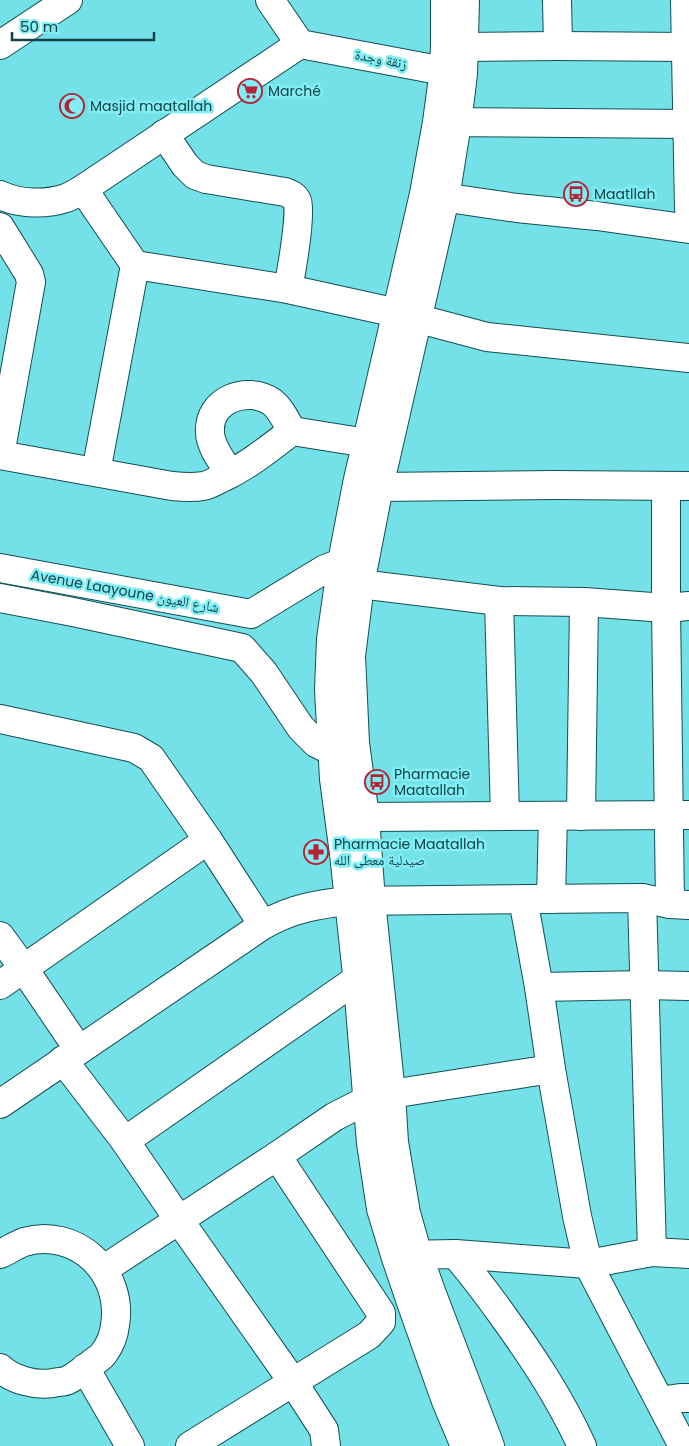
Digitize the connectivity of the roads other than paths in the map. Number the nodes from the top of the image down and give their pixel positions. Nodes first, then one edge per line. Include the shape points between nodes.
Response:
1 (68, 0) edge
2 (270, 0) edge
3 (445, 0) edge
4 (465, 0) edge
5 (557, 0) edge
6 (685, 0) edge
7 (300, 44) junction
8 (0, 45) edge
9 (558, 46) junction
10 (688, 47) edge
11 (454, 59) junction
12 (447, 122) junction
13 (687, 124) junction
14 (164, 134) junction
15 (83, 189) junction
16 (434, 196) junction
17 (5, 205) edge
18 (689, 209) edge
19 (0, 227) edge
20 (689, 228) edge
21 (135, 265) junction
22 (288, 289) junction
23 (407, 315) junction
24 (689, 358) edge
25 (292, 431) junction
26 (367, 443) junction
27 (0, 455) edge
28 (96, 472) junction
29 (230, 474) junction
30 (368, 485) junction
31 (678, 486) edge
32 (0, 568) edge
33 (355, 568) junction
34 (0, 598) edge
35 (499, 601) junction
36 (584, 602) junction
37 (678, 607) edge
38 (251, 614) junction
39 (242, 648) junction
40 (0, 719) edge
41 (344, 746) junction
42 (679, 815) edge
43 (505, 816) junction
44 (553, 816) junction
45 (581, 816) junction
46 (365, 817) junction
47 (208, 840) junction
48 (642, 898) junction
49 (523, 899) junction
50 (551, 899) junction
51 (360, 901) junction
52 (680, 905) edge
53 (263, 925) junction
54 (0, 936) edge
55 (24, 969) junction
56 (358, 984) junction
57 (0, 985) edge
58 (644, 985) junction
59 (689, 986) edge
60 (539, 988) junction
61 (71, 1055) junction
62 (551, 1068) junction
63 (380, 1097) junction
64 (0, 1104) edge
65 (125, 1141) junction
66 (277, 1156) junction
67 (180, 1220) junction
68 (652, 1252) junction
69 (0, 1254) edge
70 (455, 1254) junction
71 (689, 1254) edge
72 (406, 1255) junction
73 (588, 1264) junction
74 (104, 1269) junction
75 (0, 1368) edge
76 (86, 1368) junction
77 (293, 1382) junction
78 (689, 1398) edge
79 (660, 1401) junction
80 (130, 1446) edge
81 (190, 1446) edge
82 (326, 1446) edge
83 (465, 1446) edge
84 (490, 1446) edge
85 (582, 1446) edge
86 (683, 1446) edge

1 - 8 street
2 - 7 street
3 - 11 street
4 - 11 street
5 - 9 street
6 - 10 street
7 - 11 street, زنقة وجدة
7 - 14 street
9 - 10 street, زنقة وجدة
9 - 11 street, زنقة وجدة
10 - 13 street
11 - 12 street
12 - 13 street
12 - 16 street
13 - 18 street
14 - 15 street
14 - 22 street via 195,175 285,192 297,200 298,215
15 - 17 street via 66,198
15 - 21 street
16 - 20 street
16 - 23 street
19 - 27 street via 31,282
21 - 22 street
21 - 28 street
22 - 23 street
23 - 24 street via 487,337
23 - 26 street
23 - 30 street
25 - 26 street
25 - 29 street via 261,456
25 - 29 street via 273,403 262,396 247,394 230,398 215,412 210,433
26 - 30 street
27 - 28 street
28 - 29 street via 190,488 204,486
30 - 31 street
30 - 33 street
31 - 37 street
32 - 38 street, Avenue Laayoune شارع العيون
33 - 35 street
33 - 38 street via 325,569
33 - 41 street
34 - 39 street, Avenue Laayoune شارع العيون
35 - 36 street
35 - 43 street
36 - 37 street
36 - 45 street
37 - 42 street
38 - 39 street
39 - 41 street via 264,673 301,728 316,743 326,748
40 - 47 street via 134,748 151,758
41 - 46 street
41 - 51 street via 334,779
42 - 45 street
42 - 52 street
43 - 44 street
43 - 46 street
44 - 45 street
44 - 50 street
46 - 51 street
47 - 53 street
47 - 55 street
48 - 50 street
48 - 52 street
48 - 58 street
49 - 50 street
49 - 51 street
49 - 60 street
51 - 53 street via 300,909
51 - 56 street
51 - 63 street
53 - 61 street
54 - 55 street
55 - 57 street
55 - 61 street
56 - 63 street
56 - 65 street via 350,984
58 - 59 street
58 - 60 street
58 - 68 street
60 - 62 street
61 - 64 street
61 - 65 street
62 - 63 street
62 - 73 street
63 - 66 street via 334,1116
63 - 72 street via 372,1142 381,1209
65 - 67 street
66 - 67 street
66 - 77 street via 381,1313 380,1322 369,1335
67 - 74 street
67 - 77 street
68 - 71 street
68 - 73 street
69 - 74 street via 23,1242 46,1239 75,1246
70 - 72 street
70 - 73 street
70 - 85 street via 545,1376
72 - 83 street via 446,1401
72 - 84 street
73 - 79 street
74 - 76 street via 114,1290 118,1312 114,1334 104,1354
75 - 76 street via 24,1381 46,1384 68,1380
76 - 80 street
77 - 81 street
77 - 82 street via 324,1430
78 - 79 street
79 - 86 street

